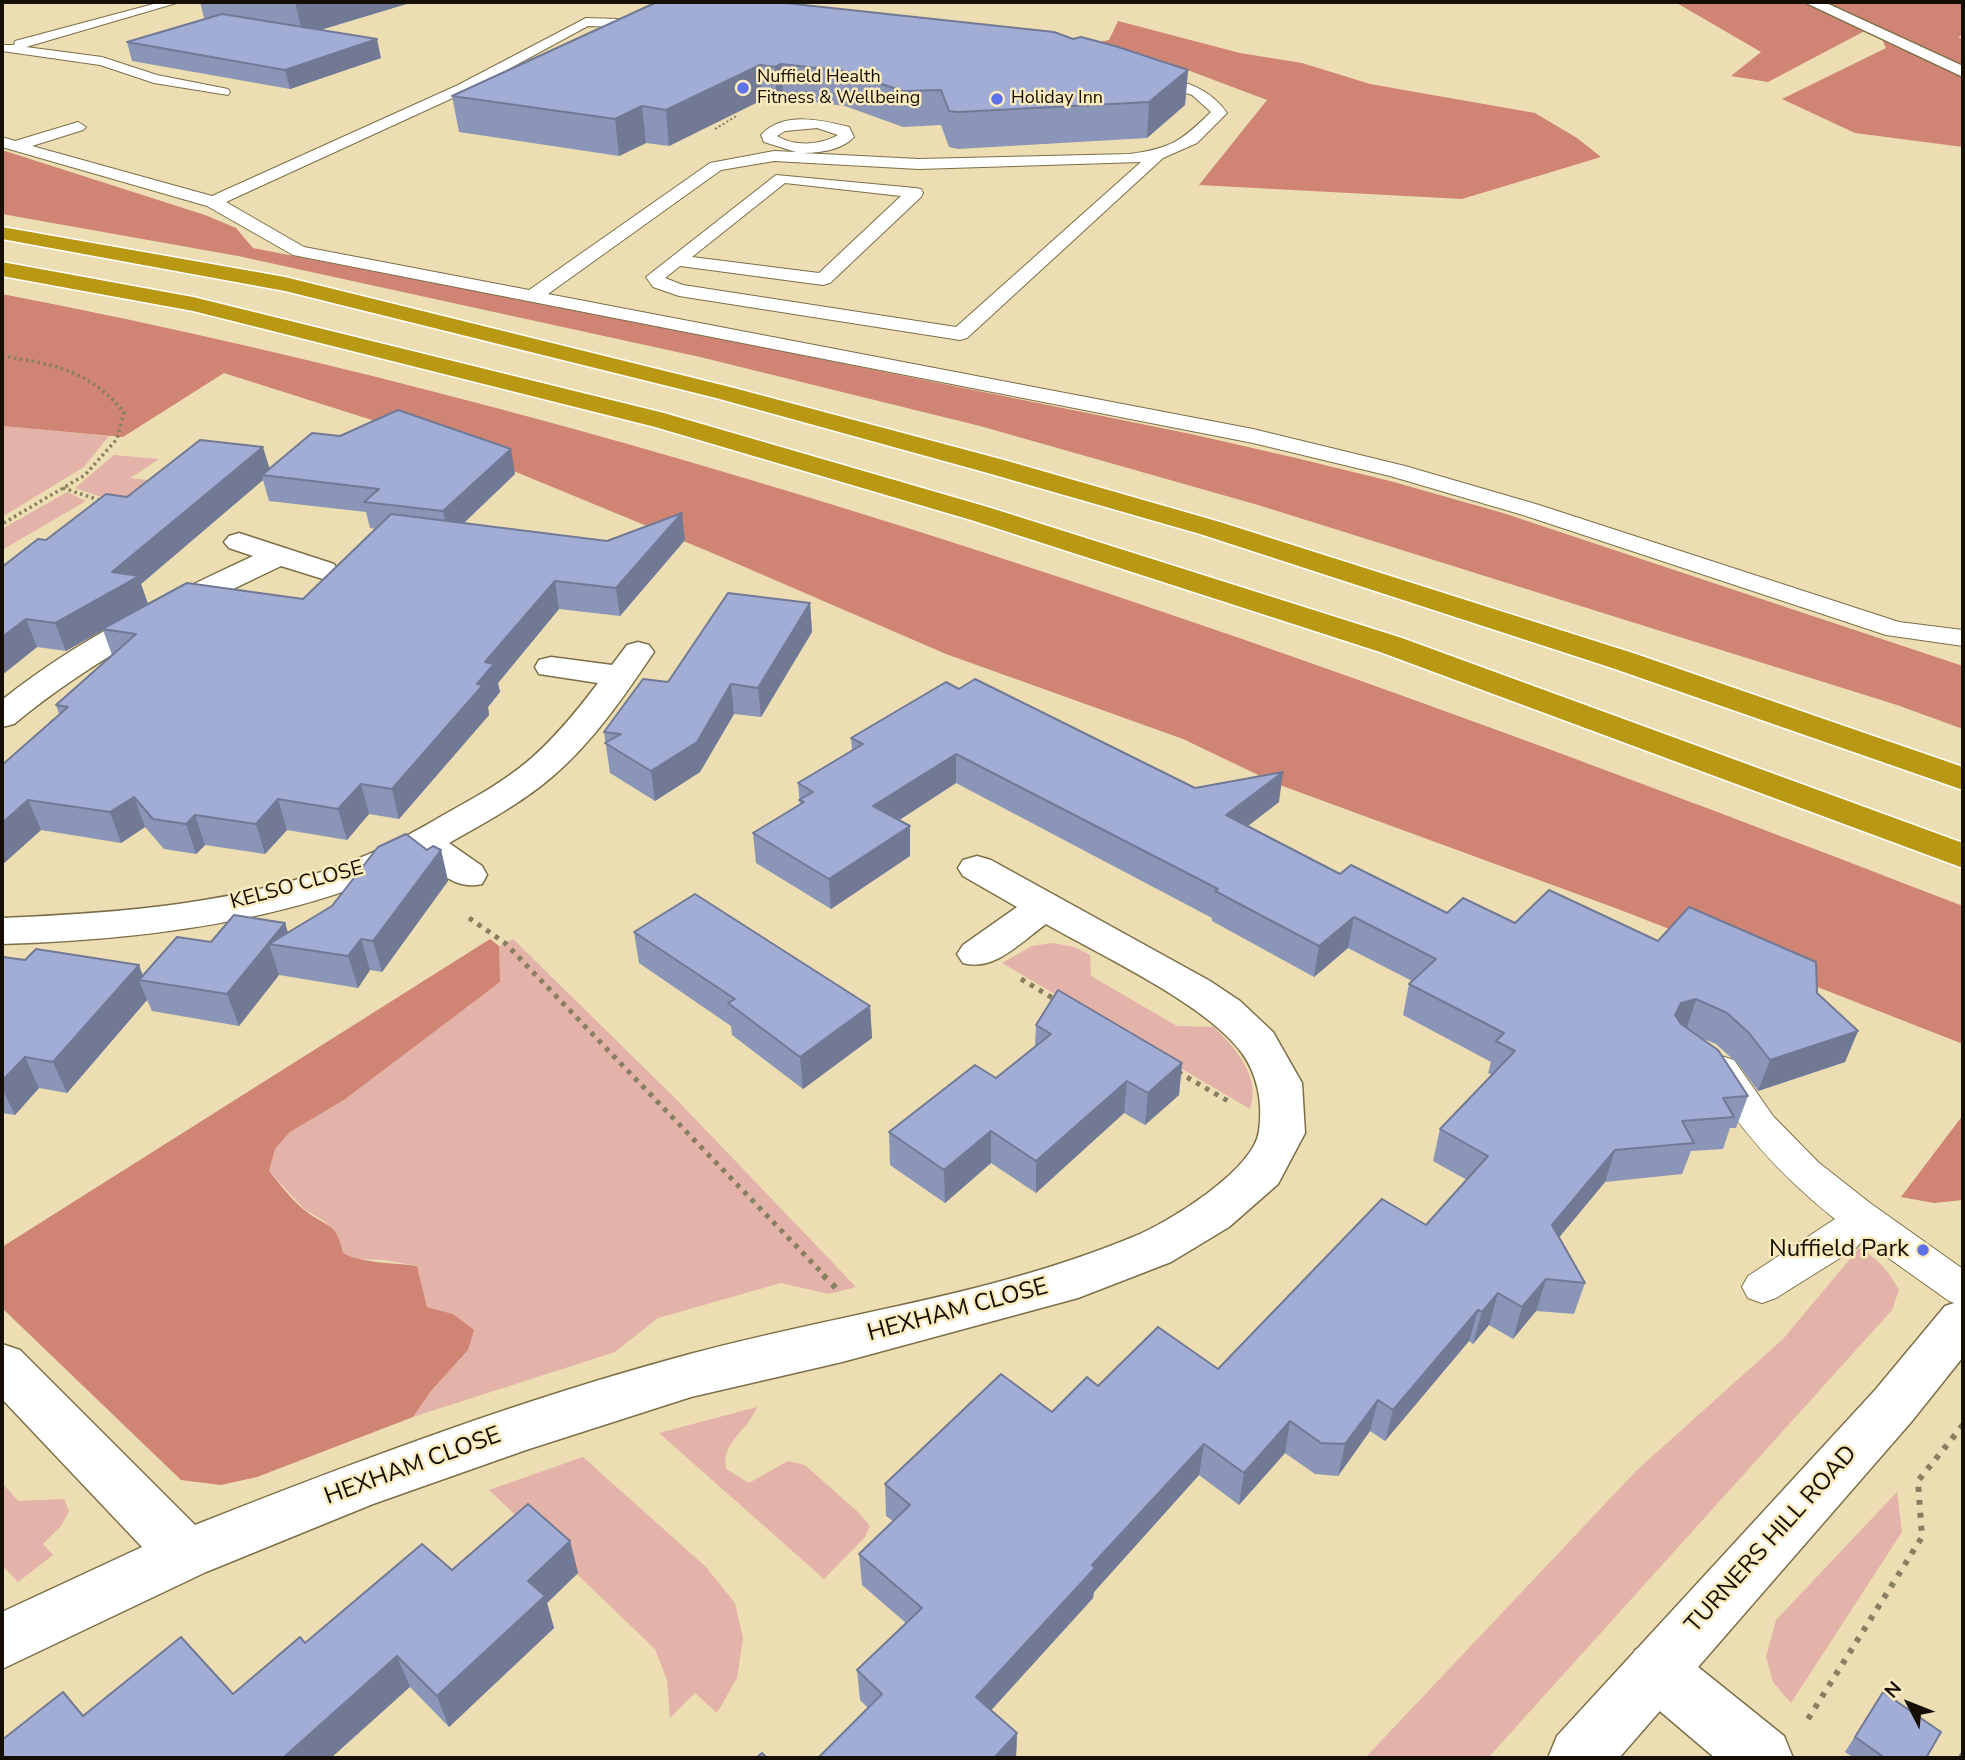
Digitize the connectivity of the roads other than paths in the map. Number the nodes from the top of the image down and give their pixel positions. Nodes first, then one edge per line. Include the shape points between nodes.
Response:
1 (174, 2) edge
2 (1812, 2) edge
3 (667, 24) edge
4 (3, 49) edge
5 (1131, 72) edge
6 (1963, 72) edge
7 (223, 92) dead end
8 (78, 127) dead end
9 (773, 131) junction
10 (9, 144) edge
11 (808, 152) junction
12 (1156, 157) junction
13 (716, 166) junction
14 (782, 178) junction
15 (213, 202) junction
16 (2, 233) edge
17 (676, 260) junction
18 (2, 269) edge
19 (531, 297) junction
20 (239, 542) dead end
21 (280, 555) junction
22 (323, 570) dead end
23 (1963, 638) edge
24 (551, 667) dead end
25 (2, 717) edge
26 (1963, 779) edge
27 (424, 843) junction
28 (1963, 856) edge
29 (977, 868) dead end
30 (468, 875) dead end
31 (1043, 906) junction
32 (2, 930) edge
33 (977, 954) road end
34 (1695, 1051) edge
35 (1861, 1218) junction
36 (1762, 1287) dead end
37 (1963, 1290) edge
38 (1963, 1321) edge
39 (2, 1365) edge
40 (186, 1554) junction
41 (2, 1642) edge
42 (1656, 1670) junction
43 (1782, 1741) edge
44 (1579, 1758) edge

1 - 4 lane
2 - 6 street
3 - 15 lane via 586,22 463,88
4 - 7 lane via 102,61 154,79
5 - 12 lane via 1202,93 1219,113 1191,140
8 - 10 lane
9 - 11 lane via 770,139 775,142
9 - 11 lane via 817,123 847,134
9 - 13 lane
10 - 15 lane
11 - 12 lane via 919,164
11 - 13 lane
11 - 14 lane
12 - 17 lane via 960,334 679,290 655,277
13 - 19 lane
14 - 17 lane
14 - 17 lane via 915,193 823,279
15 - 19 lane via 299,251
16 - 26 highway via 285,284 725,393 995,466 1210,528 1559,640
18 - 28 highway via 193,303 624,411 981,514 1391,645
19 - 23 lane via 1253,436 1531,510 1895,629
20 - 21 street
21 - 22 street
21 - 25 street via 66,667
24 - 27 street, KELSO CLOSE via 630,664 546,764
27 - 30 street
27 - 32 street, KELSO CLOSE via 357,872 283,894 127,923
29 - 31 street, HEXHAM CLOSE
31 - 33 street
31 - 40 street, HEXHAM CLOSE via 1225,1011 1258,1043 1280,1083 1282,1133 1262,1172 1212,1214 1154,1249 1078,1278 873,1333 691,1375 359,1485
34 - 35 lane via 1722,1070 1760,1126 1792,1159
35 - 36 lane via 1842,1237
35 - 37 lane
38 - 42 street, TURNERS HILL ROAD via 1894,1405
39 - 40 street
40 - 41 street, HEXHAM CLOSE
42 - 43 street
42 - 44 street, TURNERS HILL ROAD

